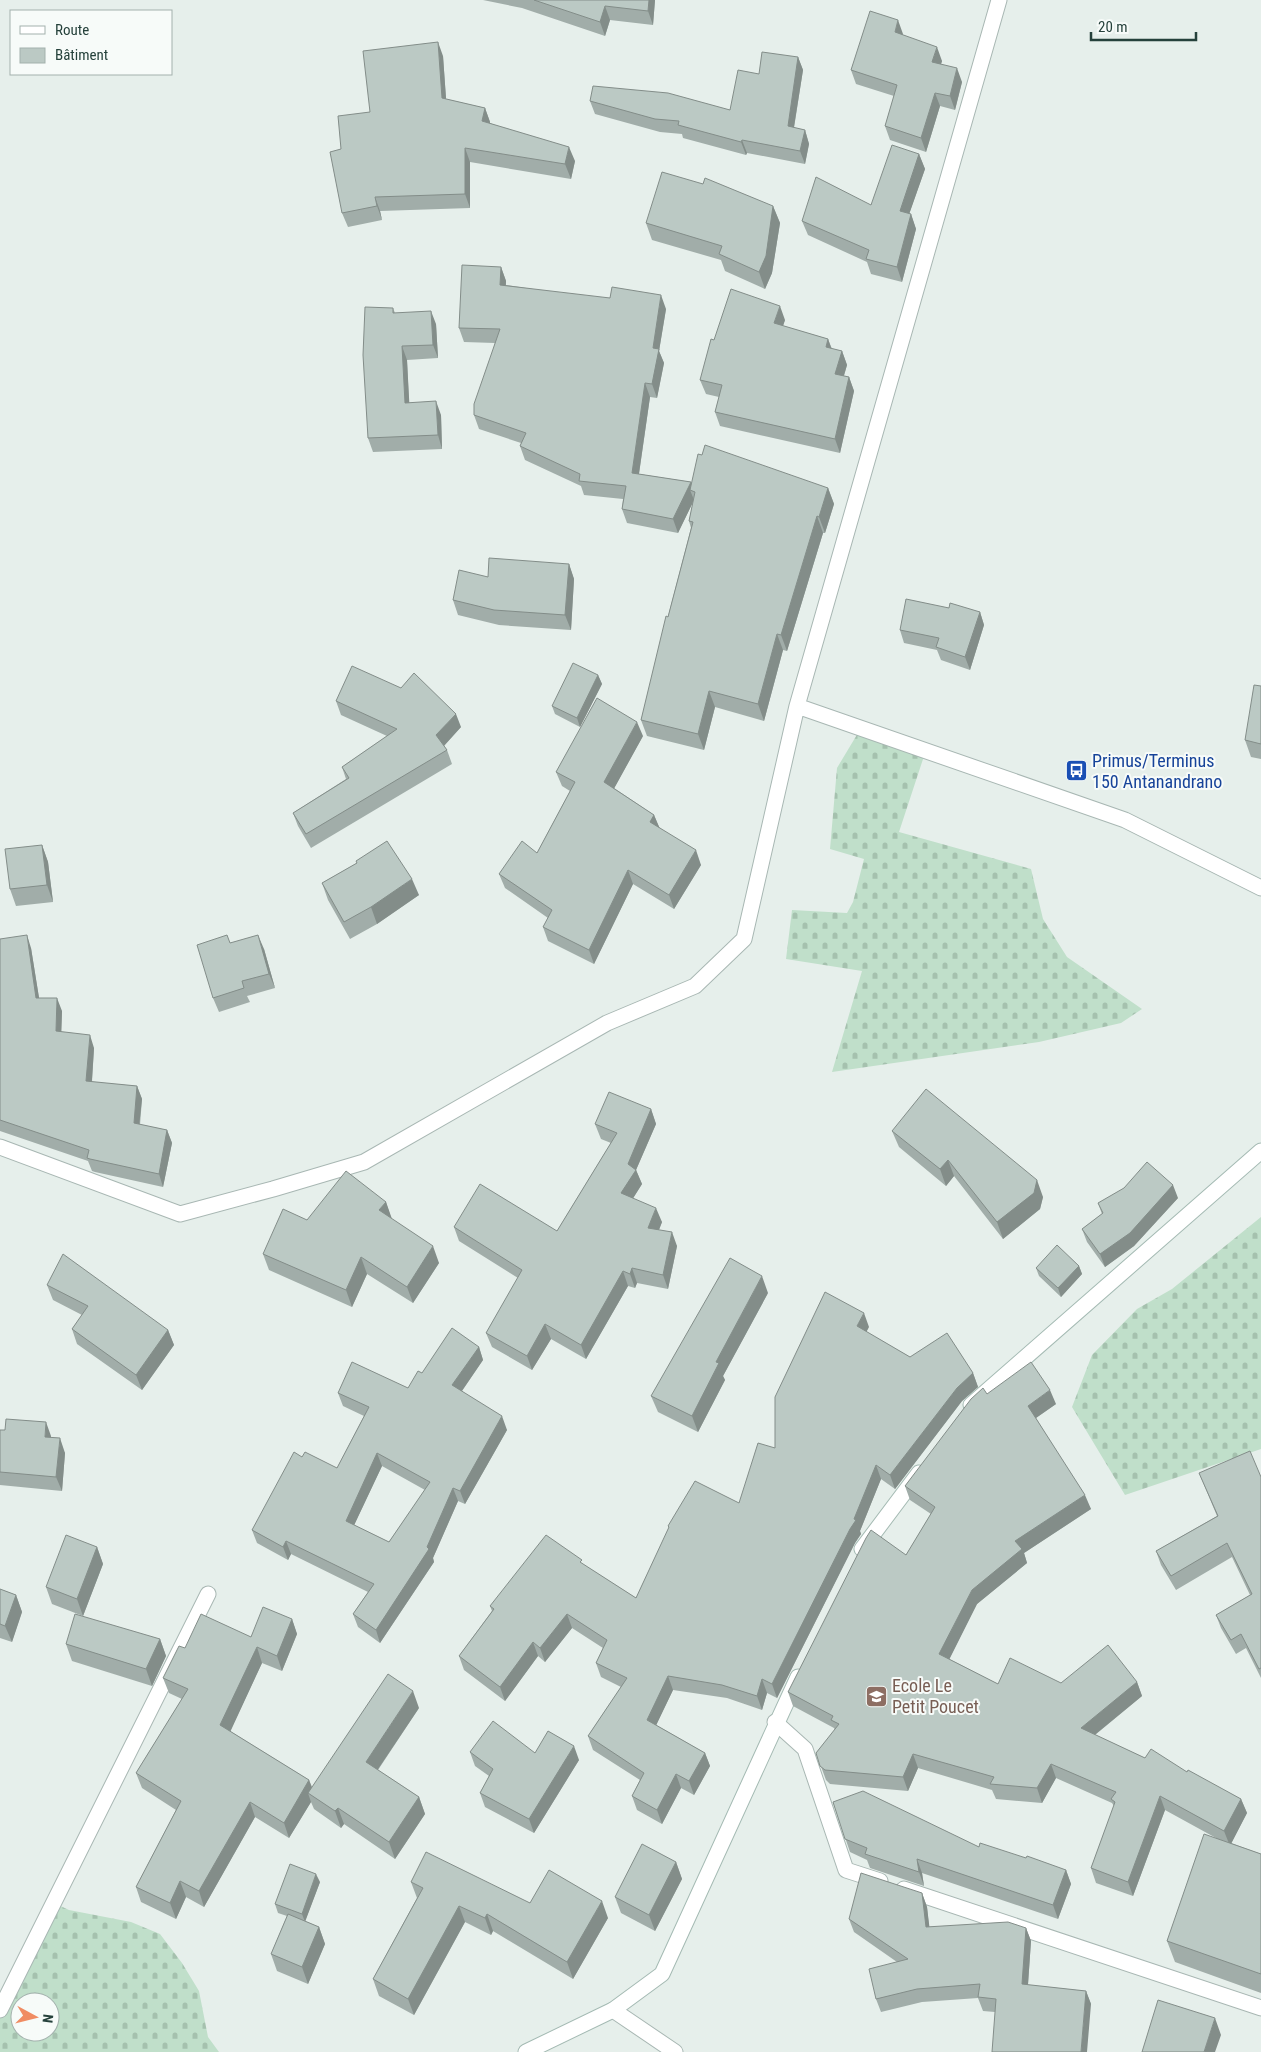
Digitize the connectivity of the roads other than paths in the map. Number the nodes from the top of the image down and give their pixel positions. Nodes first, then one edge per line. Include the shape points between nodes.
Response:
1 (998, 0) edge
2 (797, 706) junction
3 (1261, 888) edge
4 (0, 1147) edge
5 (1261, 1151) edge
6 (963, 1415) edge
7 (928, 1462) edge
8 (854, 1564) edge
9 (208, 1594) dead end
10 (806, 1660) edge
11 (776, 1722) junction
12 (1261, 2008) edge
13 (0, 2010) edge
14 (613, 2010) junction
15 (526, 2052) edge
16 (675, 2052) edge

1 - 2 street
2 - 3 street via 1125,820
2 - 4 street via 744,939 695,986 607,1023 364,1162 180,1214
5 - 6 street
7 - 8 street via 863,1547
9 - 13 street
10 - 11 street
11 - 12 street via 806,1748 846,1870
11 - 14 street via 662,1974
14 - 15 street
14 - 16 street

